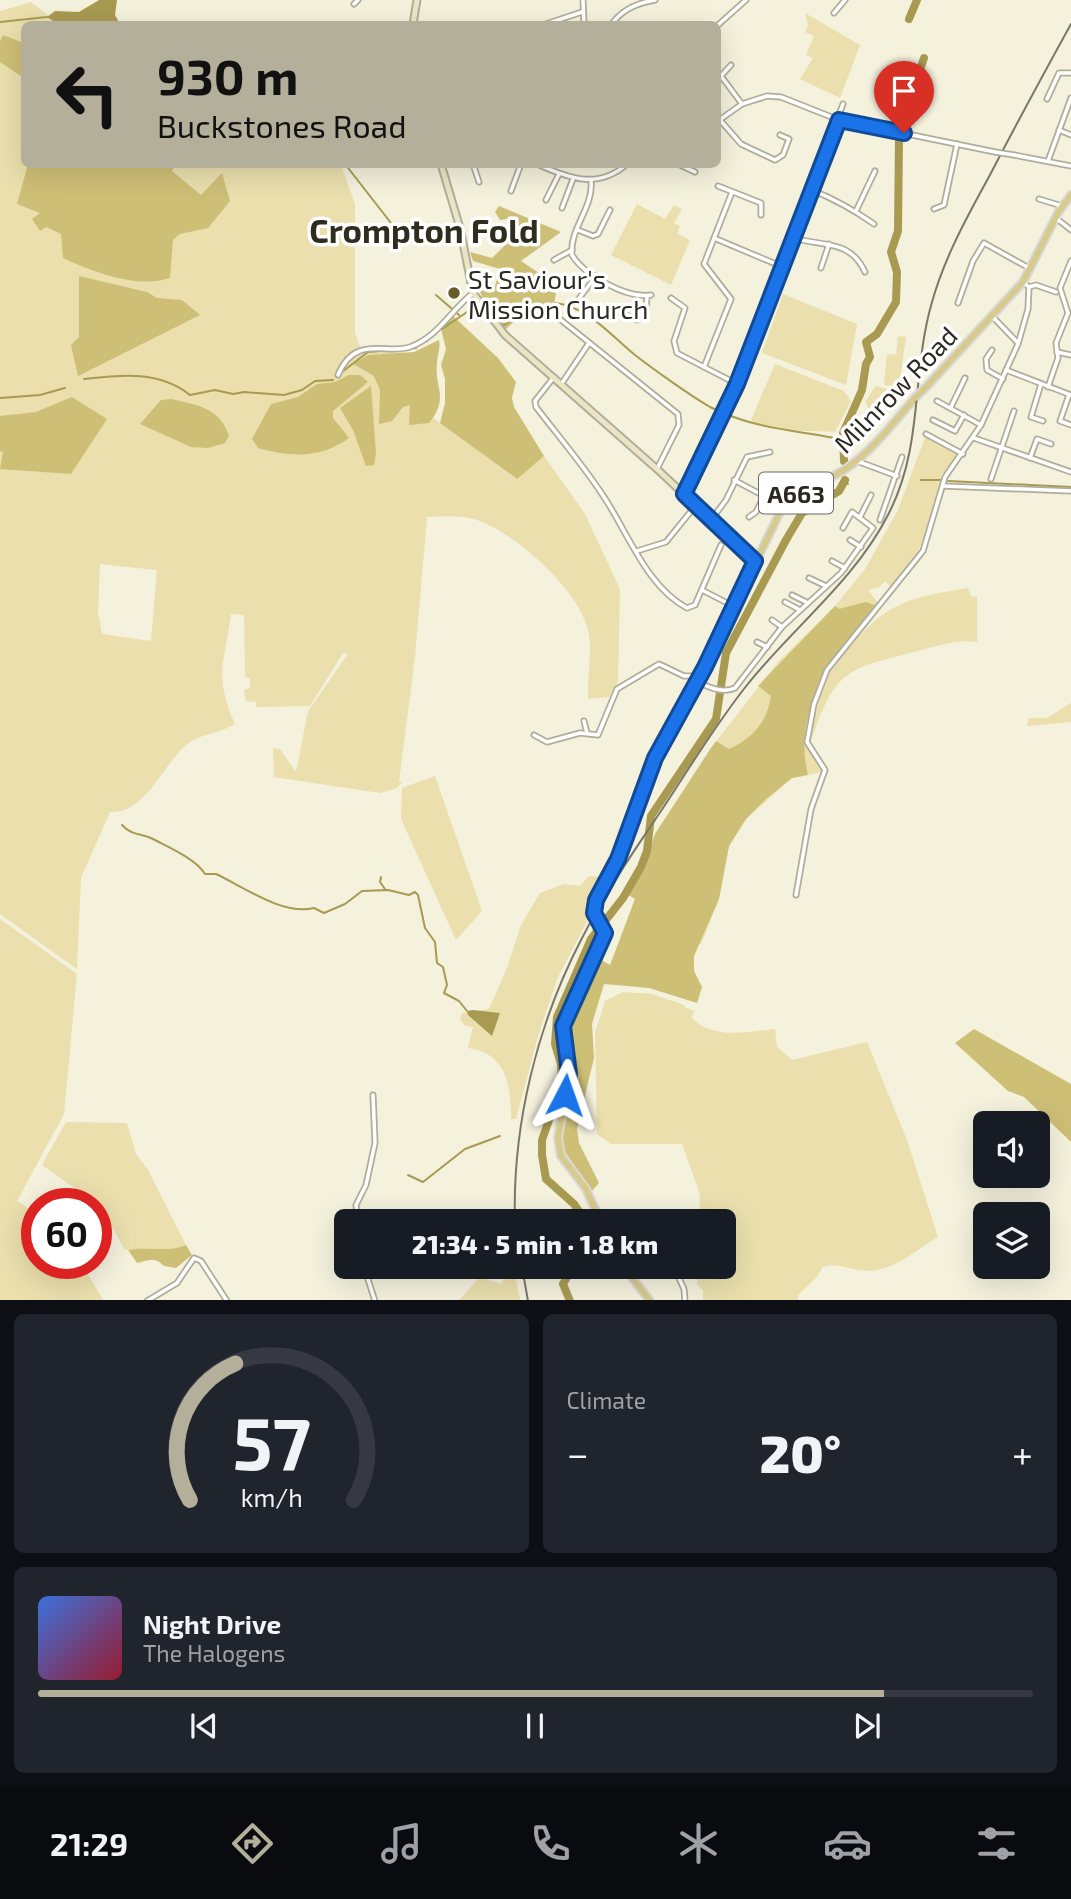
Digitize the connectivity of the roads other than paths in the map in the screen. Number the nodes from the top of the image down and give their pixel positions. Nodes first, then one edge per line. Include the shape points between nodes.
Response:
1 (358, 0) edge
2 (417, 0) edge
3 (583, 0) edge
4 (655, 0) edge
5 (746, 0) edge
6 (845, 0) edge
7 (354, 4) dead end
8 (582, 12) junction
9 (834, 13) dead end
10 (414, 21) edge
11 (555, 21) edge
12 (584, 21) edge
13 (614, 21) edge
14 (721, 22) edge
15 (731, 65) dead end
16 (1071, 73) edge
17 (1071, 98) edge
18 (1047, 99) dead end
19 (742, 104) junction
20 (843, 104) dead end
21 (721, 120) edge
22 (839, 120) junction
23 (721, 124) edge
24 (1059, 130) junction
25 (780, 135) dead end
26 (1071, 135) edge
27 (957, 144) junction
28 (1048, 161) junction
29 (1071, 166) edge
30 (444, 168) edge
31 (475, 168) edge
32 (520, 168) edge
33 (546, 168) edge
34 (622, 168) edge
35 (691, 168) edge
36 (875, 171) dead end
37 (695, 172) dead end
38 (559, 174) junction
39 (573, 179) junction
40 (591, 181) junction
41 (479, 182) dead end
42 (718, 186) dead end
43 (811, 190) junction
44 (511, 191) dead end
45 (732, 191) junction
46 (1071, 195) edge
47 (1040, 199) dead end
48 (547, 200) dead end
49 (1062, 206) junction
50 (562, 208) dead end
51 (934, 209) dead end
52 (610, 210) dead end
53 (856, 211) junction
54 (761, 215) dead end
55 (1056, 218) junction
56 (874, 224) dead end
57 (578, 230) junction
58 (1071, 230) edge
59 (714, 238) junction
60 (793, 238) junction
61 (828, 244) junction
62 (572, 250) junction
63 (554, 260) dead end
64 (1071, 261) edge
65 (783, 267) junction
66 (821, 268) dead end
67 (1030, 269) junction
68 (865, 272) dead end
69 (596, 276) junction
70 (1023, 282) junction
71 (1029, 287) junction
72 (1056, 292) dead end
73 (473, 293) junction
74 (671, 298) dead end
75 (577, 301) dead end
76 (958, 303) dead end
77 (613, 309) dead end
78 (1069, 313) edge
79 (992, 316) junction
80 (561, 320) dead end
81 (1024, 325) junction
82 (1008, 331) junction
83 (589, 343) junction
84 (1018, 344) junction
85 (992, 351) dead end
86 (1057, 352) junction
87 (1071, 355) edge
88 (704, 368) junction
89 (1006, 370) junction
90 (338, 374) dead end
91 (554, 377) junction
92 (965, 378) dead end
93 (1003, 379) junction
94 (562, 383) junction
95 (737, 384) junction
96 (1041, 384) junction
97 (1048, 387) junction
98 (1070, 395) edge
99 (936, 401) dead end
100 (950, 408) junction
101 (1014, 411) dead end
102 (964, 415) junction
103 (933, 420) dead end
104 (1043, 421) dead end
105 (981, 425) junction
106 (1071, 425) edge
107 (926, 434) dead end
108 (973, 438) junction
109 (1051, 444) dead end
110 (1002, 448) junction
111 (770, 452) dead end
112 (963, 454) junction
113 (902, 457) dead end
114 (1030, 458) junction
115 (857, 461) junction
116 (657, 469) junction
117 (1071, 472) edge
118 (897, 476) junction
119 (991, 479) dead end
120 (734, 480) junction
121 (943, 486) junction
122 (1071, 491) edge
123 (684, 494) junction
124 (871, 495) dead end
125 (696, 505) junction
126 (749, 517) dead end
127 (860, 517) junction
128 (711, 520) junction
129 (880, 520) dead end
130 (843, 528) dead end
131 (850, 540) dead end
132 (721, 545) dead end
133 (861, 547) junction
134 (637, 551) junction
135 (755, 561) junction
136 (832, 561) dead end
137 (845, 568) junction
138 (809, 578) dead end
139 (826, 586) junction
140 (702, 590) junction
141 (792, 595) dead end
142 (785, 602) dead end
143 (808, 603) junction
144 (733, 606) junction
145 (800, 610) junction
146 (772, 620) dead end
147 (782, 627) junction
148 (757, 642) dead end
149 (767, 647) junction
150 (698, 679) junction
151 (584, 721) dead end
152 (587, 733) junction
153 (534, 735) dead end
154 (796, 895) dead end
155 (373, 1095) dead end
156 (357, 1209) edge
157 (595, 1209) edge
158 (368, 1279) edge
159 (633, 1279) edge
160 (679, 1279) edge
161 (146, 1300) edge
162 (227, 1300) edge
163 (375, 1300) edge
164 (649, 1300) edge
165 (685, 1300) edge

1 - 7 street
2 - 10 main road
3 - 8 street
4 - 13 street via 638,3
5 - 14 street
6 - 9 street
8 - 11 street
8 - 12 street
15 - 19 street via 721,76
16 - 18 street via 1059,73
17 - 24 street
19 - 21 street
19 - 22 street via 781,97
20 - 22 street
22 - 27 street
22 - 43 street
23 - 25 street via 734,140 775,160 783,155 789,139
24 - 26 street
24 - 28 street
27 - 28 street, bridge
27 - 51 street via 944,205
28 - 29 street
30 - 73 main road
31 - 41 street
32 - 44 street
33 - 38 street
34 - 40 street
35 - 37 street
36 - 53 street
38 - 39 street
38 - 48 street
39 - 40 street
39 - 50 street
40 - 57 street via 592,192
42 - 45 street
43 - 53 street
43 - 60 street
45 - 54 street via 761,203
45 - 59 street
46 - 49 main road, Milnrow Road / A663
47 - 49 street
49 - 55 main road, Milnrow Road / A663
52 - 57 street via 598,234
53 - 56 street
55 - 58 street
55 - 67 main road, Milnrow Road / A663
57 - 62 street
59 - 65 street
59 - 88 street via 704,264 731,299
60 - 61 street
60 - 65 street
61 - 66 street
61 - 68 street via 850,250
62 - 63 street
62 - 69 street via 576,260
64 - 78 street via 1060,288
65 - 95 street
67 - 70 main road, Milnrow Road / A663
67 - 76 street via 984,243
69 - 75 street
69 - 77 street via 633,295 649,296 637,320
70 - 71 street
70 - 79 main road, Milnrow Road / A663
71 - 72 street
71 - 81 street
73 - 90 street via 412,346 378,346 360,352 345,362
73 - 91 main road via 499,328
74 - 88 street via 685,308 674,341 676,351
78 - 86 street via 1056,343
79 - 82 street
79 - 115 main road, Milnrow Road / A663, bridge
80 - 83 street
81 - 82 street via 1019,331
81 - 84 street
82 - 84 street
83 - 94 street
83 - 116 street via 678,414 679,425
84 - 89 street
85 - 93 street via 986,359 987,370
86 - 87 street
86 - 97 street
88 - 95 street
89 - 93 street
89 - 96 street
91 - 94 main road
91 - 134 street via 535,401 536,407 604,497
92 - 100 street
93 - 105 street
94 - 116 main road
95 - 123 street
96 - 97 street
96 - 104 street via 1031,417
97 - 98 street
98 - 106 street via 1060,421
99 - 100 street
100 - 102 street
101 - 110 street
102 - 103 street via 955,431
102 - 105 street
105 - 108 street
107 - 112 street
108 - 110 street
108 - 112 street
109 - 114 street via 1037,439
110 - 114 street
110 - 119 street
111 - 120 street via 747,457
112 - 121 street
113 - 118 street
114 - 117 street
115 - 118 street
115 - 135 main road, Milnrow Road / A663 via 788,500
116 - 123 main road
118 - 129 street
120 - 126 street via 764,496
120 - 128 street
121 - 122 street
121 - 154 street via 923,551 837,655 818,694 807,742 825,770 811,809
123 - 125 main road
124 - 127 street
125 - 128 main road
125 - 134 street via 666,542
127 - 130 street via 852,512
127 - 133 street via 873,528
128 - 135 main road
131 - 133 street
132 - 140 street
133 - 137 street
134 - 140 street via 672,600 691,607
135 - 144 main road, Milnrow Road / A663
136 - 137 street
137 - 139 street
138 - 139 street
139 - 143 street
140 - 144 street
141 - 143 street
142 - 145 street
143 - 145 street
144 - 150 main road, Milnrow Road / A663
145 - 147 street
146 - 147 street
147 - 149 street
148 - 149 street
149 - 150 street via 735,688 716,689
150 - 152 street via 659,664 617,689 601,731
150 - 157 main road, Milnrow Road / A663, bridge via 653,762 618,859 594,907 604,927 603,938 563,1026 569,1074 558,1138 561,1156
151 - 152 street
152 - 153 street via 547,742
155 - 156 street via 375,1143
158 - 163 street
159 - 164 main road
160 - 165 street
161 - 162 street via 177,1283 195,1258

